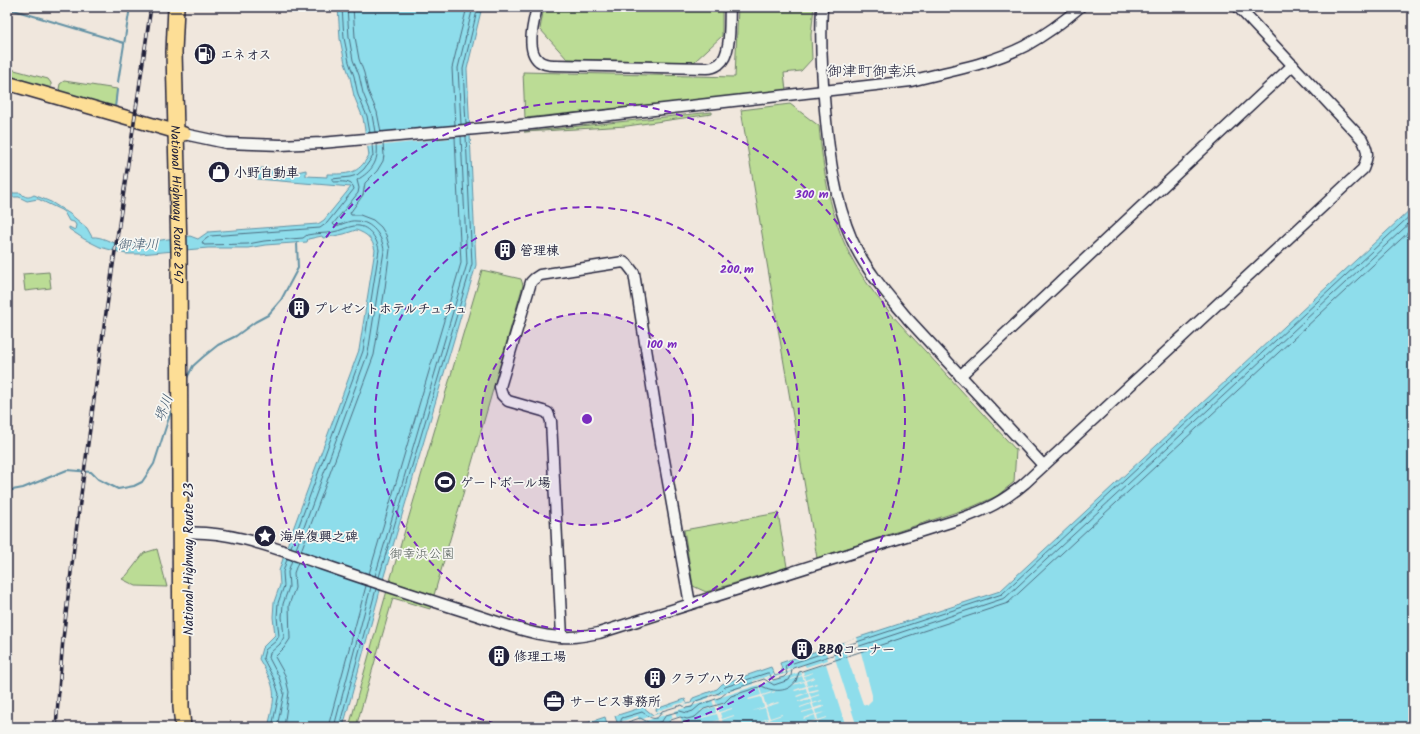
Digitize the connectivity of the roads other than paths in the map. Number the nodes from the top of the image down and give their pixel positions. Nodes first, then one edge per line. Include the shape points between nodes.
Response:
1 (176, 7) edge
2 (184, 7) edge
3 (537, 7) edge
4 (730, 7) edge
5 (822, 7) edge
6 (1080, 7) edge
7 (1238, 7) edge
8 (1293, 65) junction
9 (7, 83) edge
10 (823, 91) junction
11 (179, 132) junction
12 (960, 376) junction
13 (183, 396) joint
14 (1043, 465) junction
15 (184, 532) junction
16 (690, 604) junction
17 (562, 637) junction
18 (183, 727) edge
19 (191, 727) edge

1 - 11 highway, National Highway Route 247 via 174,52
2 - 11 highway, National Highway Route 247
3 - 4 street via 531,37 532,47 536,58 543,63 707,68 719,64 728,51
5 - 10 street
6 - 10 street via 1024,46 1000,56 911,81
7 - 8 street
8 - 12 street
8 - 14 street via 1362,139 1368,149 1363,169
9 - 11 main road
10 - 11 street via 531,124 321,143 226,143
10 - 12 street via 832,174 852,240 869,270 889,297
11 - 13 highway, National Highway Route 247
12 - 14 street
13 - 15 highway, National Highway Route 23
14 - 16 street via 1011,495 980,512
15 - 17 street via 207,532 252,540 525,631
15 - 18 highway, National Highway Route 23 via 181,708
15 - 19 highway, National Highway Route 23
16 - 17 street via 599,633
16 - 17 street via 634,273 623,262 540,275 531,282 500,387 502,395 508,401 548,413 552,422

